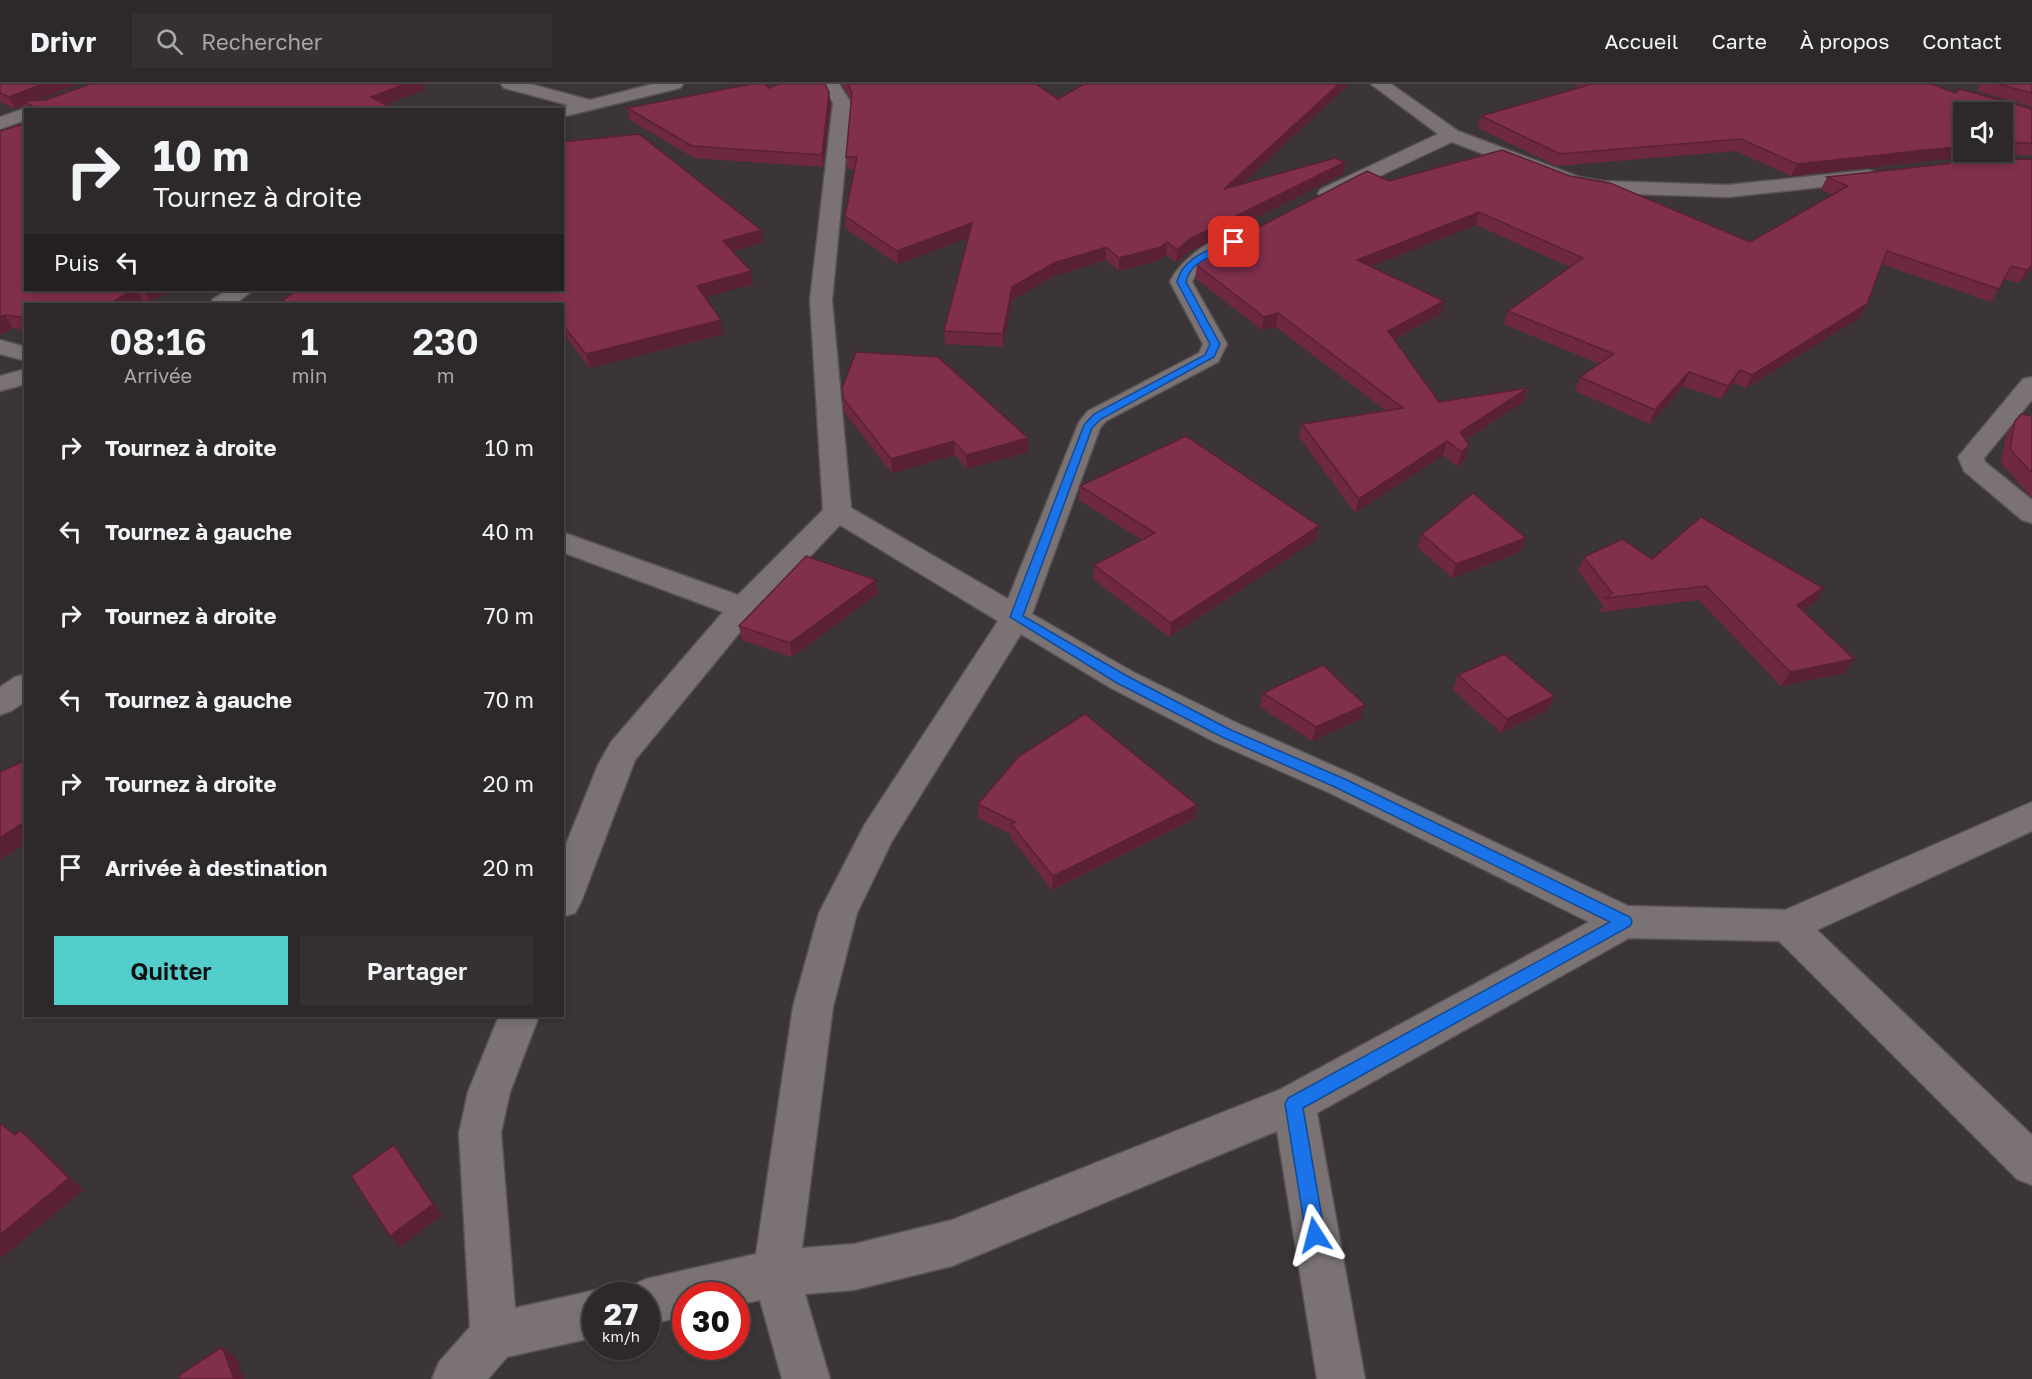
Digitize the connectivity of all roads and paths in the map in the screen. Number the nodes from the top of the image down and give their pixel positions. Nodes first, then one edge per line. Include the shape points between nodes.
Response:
1 (510, 84) edge
2 (674, 84) edge
3 (830, 84) edge
4 (1380, 84) edge
5 (589, 105) junction
6 (564, 111) edge
7 (24, 113) edge
8 (0, 123) edge
9 (1451, 135) junction
10 (1893, 173) edge
11 (1311, 202) edge
12 (1262, 228) edge
13 (240, 291) edge
14 (222, 303) edge
15 (0, 347) edge
16 (24, 353) edge
17 (24, 377) edge
18 (0, 384) edge
19 (2032, 384) edge
20 (837, 512) junction
21 (2032, 514) edge
22 (564, 543) edge
23 (744, 608) junction
24 (1016, 617) junction
25 (24, 686) edge
26 (0, 703) edge
27 (2032, 816) edge
28 (564, 897) edge
29 (1624, 922) junction
30 (1788, 926) junction
31 (519, 1017) edge
32 (1294, 1104) junction
33 (2032, 1164) edge
34 (776, 1272) junction
35 (660, 1299) edge
36 (582, 1316) edge
37 (494, 1336) junction
38 (456, 1379) edge
39 (806, 1379) edge
40 (1341, 1379) edge

1 - 5 street
2 - 5 street
3 - 20 street via 842,103 822,300
4 - 9 street
5 - 6 street
7 - 8 street
9 - 10 street via 1574,182 1602,187 1728,191
9 - 11 street
12 - 24 street via 1198,259 1184,270 1181,282 1215,344 1209,357 1097,416 1088,427
13 - 14 street
15 - 16 street
17 - 18 street
19 - 21 street via 1971,457 1973,465
20 - 23 street
20 - 24 street
22 - 23 street
23 - 28 street via 615,765
24 - 29 street via 1122,680 1227,733 1342,784
24 - 34 street via 878,834 838,914 813,1007
25 - 26 street
27 - 30 street
29 - 30 street
29 - 32 street
30 - 33 street
31 - 37 street via 489,1092 480,1134
32 - 34 street via 952,1243 854,1266
32 - 40 street
34 - 35 street
34 - 39 street
36 - 37 street
37 - 38 street

